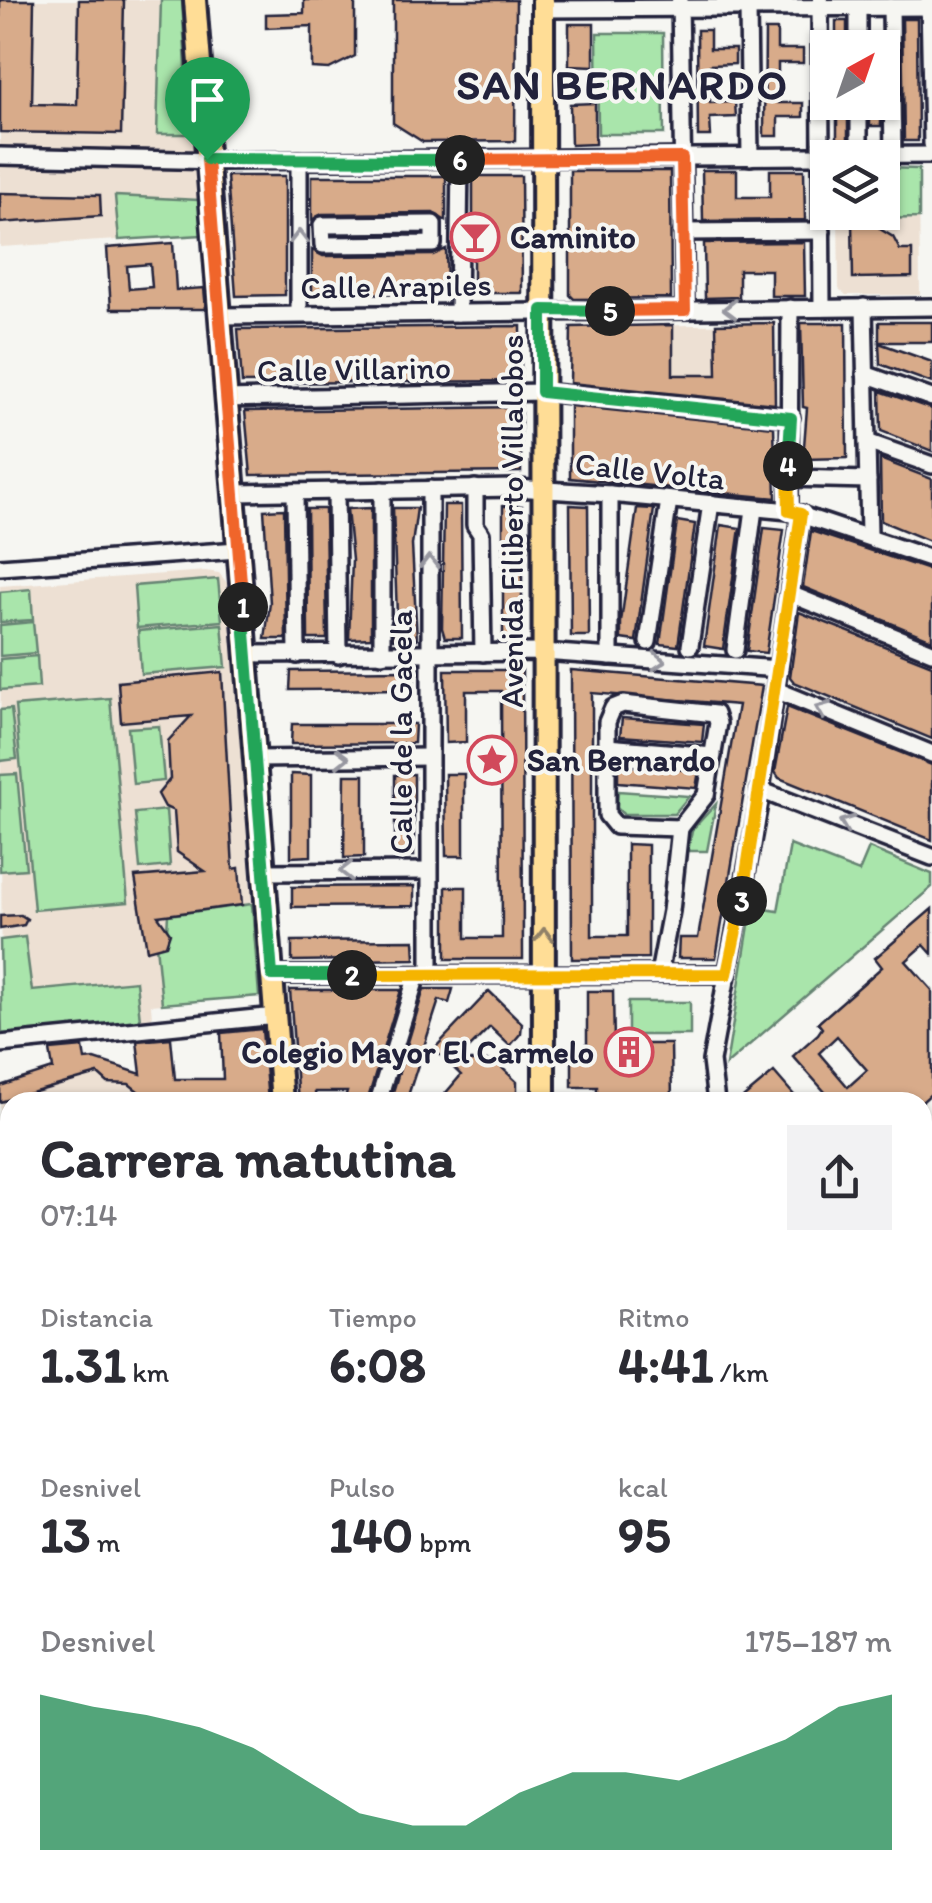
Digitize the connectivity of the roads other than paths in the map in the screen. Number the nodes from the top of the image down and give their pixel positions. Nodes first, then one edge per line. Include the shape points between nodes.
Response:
1 (195, 0) edge
2 (680, 4) edge
3 (728, 4) edge
4 (771, 4) edge
5 (820, 4) edge
6 (930, 4) edge
7 (543, 5) edge
8 (892, 7) junction
9 (748, 8) junction
10 (858, 8) junction
11 (858, 30) edge
12 (822, 140) edge
13 (894, 140) edge
14 (932, 144) edge
15 (932, 155) edge
16 (0, 156) edge
17 (900, 156) edge
18 (750, 157) junction
19 (810, 157) edge
20 (682, 158) junction
21 (207, 159) junction
22 (542, 159) junction
23 (298, 160) junction
24 (460, 160) junction
25 (822, 231) joint
26 (684, 232) junction
27 (433, 234) joint
28 (864, 307) junction
29 (932, 307) edge
30 (790, 308) junction
31 (822, 308) junction
32 (542, 310) junction
33 (685, 310) junction
34 (458, 313) junction
35 (299, 314) junction
36 (221, 316) junction
37 (864, 374) junction
38 (542, 392) junction
39 (932, 398) edge
40 (226, 399) junction
41 (791, 418) junction
42 (867, 442) junction
43 (932, 464) edge
44 (788, 478) junction
45 (868, 480) junction
46 (475, 488) junction
47 (542, 488) junction
48 (430, 489) junction
49 (382, 490) junction
50 (336, 491) junction
51 (295, 492) junction
52 (235, 494) junction
53 (610, 494) junction
54 (669, 500) junction
55 (711, 503) junction
56 (754, 509) junction
57 (795, 513) junction
58 (868, 534) junction
59 (238, 550) junction
60 (932, 559) edge
61 (0, 567) edge
62 (790, 594) junction
63 (648, 642) dead end
64 (690, 646) dead end
65 (735, 650) dead end
66 (542, 652) junction
67 (932, 652) edge
68 (430, 653) junction
69 (483, 653) junction
70 (247, 654) junction
71 (382, 654) junction
72 (297, 655) junction
73 (338, 655) junction
74 (610, 657) junction
75 (779, 670) junction
76 (776, 690) junction
77 (606, 748) junction
78 (932, 754) edge
79 (713, 756) junction
80 (429, 757) junction
81 (255, 759) junction
82 (760, 790) junction
83 (680, 828) junction
84 (932, 857) edge
85 (428, 871) junction
86 (264, 872) junction
87 (544, 974) junction
88 (659, 974) junction
89 (727, 974) junction
90 (272, 975) junction
91 (423, 975) junction
92 (276, 1016) junction
93 (0, 1044) edge
94 (281, 1092) edge
95 (382, 1092) edge
96 (544, 1092) edge
97 (715, 1092) edge

1 - 21 main road
2 - 3 street
2 - 7 street
2 - 20 street
3 - 9 street
4 - 5 street
4 - 9 street
5 - 10 street
5 - 12 street
6 - 8 street
6 - 14 street
7 - 22 main road, Avenida Filiberto Villalobos
8 - 10 street
8 - 13 street
9 - 18 street
10 - 11 street
15 - 17 street
16 - 21 street
18 - 19 street
18 - 20 street
20 - 22 street
20 - 26 street
21 - 23 street
21 - 36 main road
22 - 24 street
22 - 32 main road, Avenida Filiberto Villalobos
23 - 24 street
35 -> 23 street
24 - 34 street
25 - 26 street
25 - 31 street
26 - 33 street
27 - 27 street via 432,224 322,225 322,245 433,244
28 - 29 street, Calle Arapiles
28 - 31 street, Calle Arapiles
28 - 37 street
30 - 31 street, Calle Arapiles
30 -> 33 street, Calle Arapiles
30 - 41 street
32 - 33 street, Calle Arapiles
32 - 34 street, Calle Arapiles
32 - 38 main road, Avenida Filiberto Villalobos
34 - 35 street, Calle Arapiles
35 - 36 street, Calle Arapiles
36 - 40 main road
37 - 39 street
37 - 42 street
38 - 40 street, Calle Villarino
38 - 41 street, Calle Villarino
38 - 47 main road, Avenida Filiberto Villalobos
40 - 52 main road
41 - 44 street
42 - 43 street
42 - 45 street
44 - 45 street
44 - 57 street
45 - 58 street
46 - 47 street, Calle Volta
46 - 48 street, Calle Volta
46 - 69 street
47 - 53 street, Calle Volta
47 - 66 main road, Avenida Filiberto Villalobos
48 - 49 street, Calle Volta
68 -> 48 street, Calle de la Gacela
49 - 50 street, Calle Volta
49 - 71 street
50 - 51 street, Calle Volta
50 - 73 street
51 - 52 street, Calle Volta
51 - 72 street
52 - 59 main road
53 - 54 street, Calle Volta
53 - 74 street
54 - 55 street, Calle Volta
54 - 63 street
55 - 56 street, Calle Volta
55 - 64 street
56 - 57 street, Calle Volta
56 - 65 street
57 - 58 street, Calle Volta
57 - 62 street
58 - 60 street, Calle Volta
59 - 61 street
59 - 70 main road
62 - 67 street
62 - 75 street
66 - 69 street
66 - 74 street
87 -> 66 main road, Avenida Filiberto Villalobos
68 - 69 street
68 - 71 street
68 - 80 street, Calle de la Gacela
70 - 72 street
70 - 81 main road
71 - 73 street
72 - 73 street
74 -> 75 street
75 - 76 street
78 -> 76 street
76 - 82 street
77 - 79 street
77 - 79 street via 608,716 616,706 712,712 718,723
77 - 83 street via 607,816 616,826
79 - 83 street via 706,795
81 -> 80 street
80 - 85 street, Calle de la Gacela
81 - 86 main road
84 -> 82 street
82 - 89 street
83 - 88 street
85 -> 86 street
85 - 91 street, Calle de la Gacela
86 - 90 main road
87 - 88 street
87 - 91 street
87 - 96 main road, Avenida Filiberto Villalobos
88 - 89 street
89 - 97 street via 711,1061
90 - 91 street
90 - 92 main road
91 - 95 street, Calle de la Gacela
92 - 93 street
92 - 94 main road

